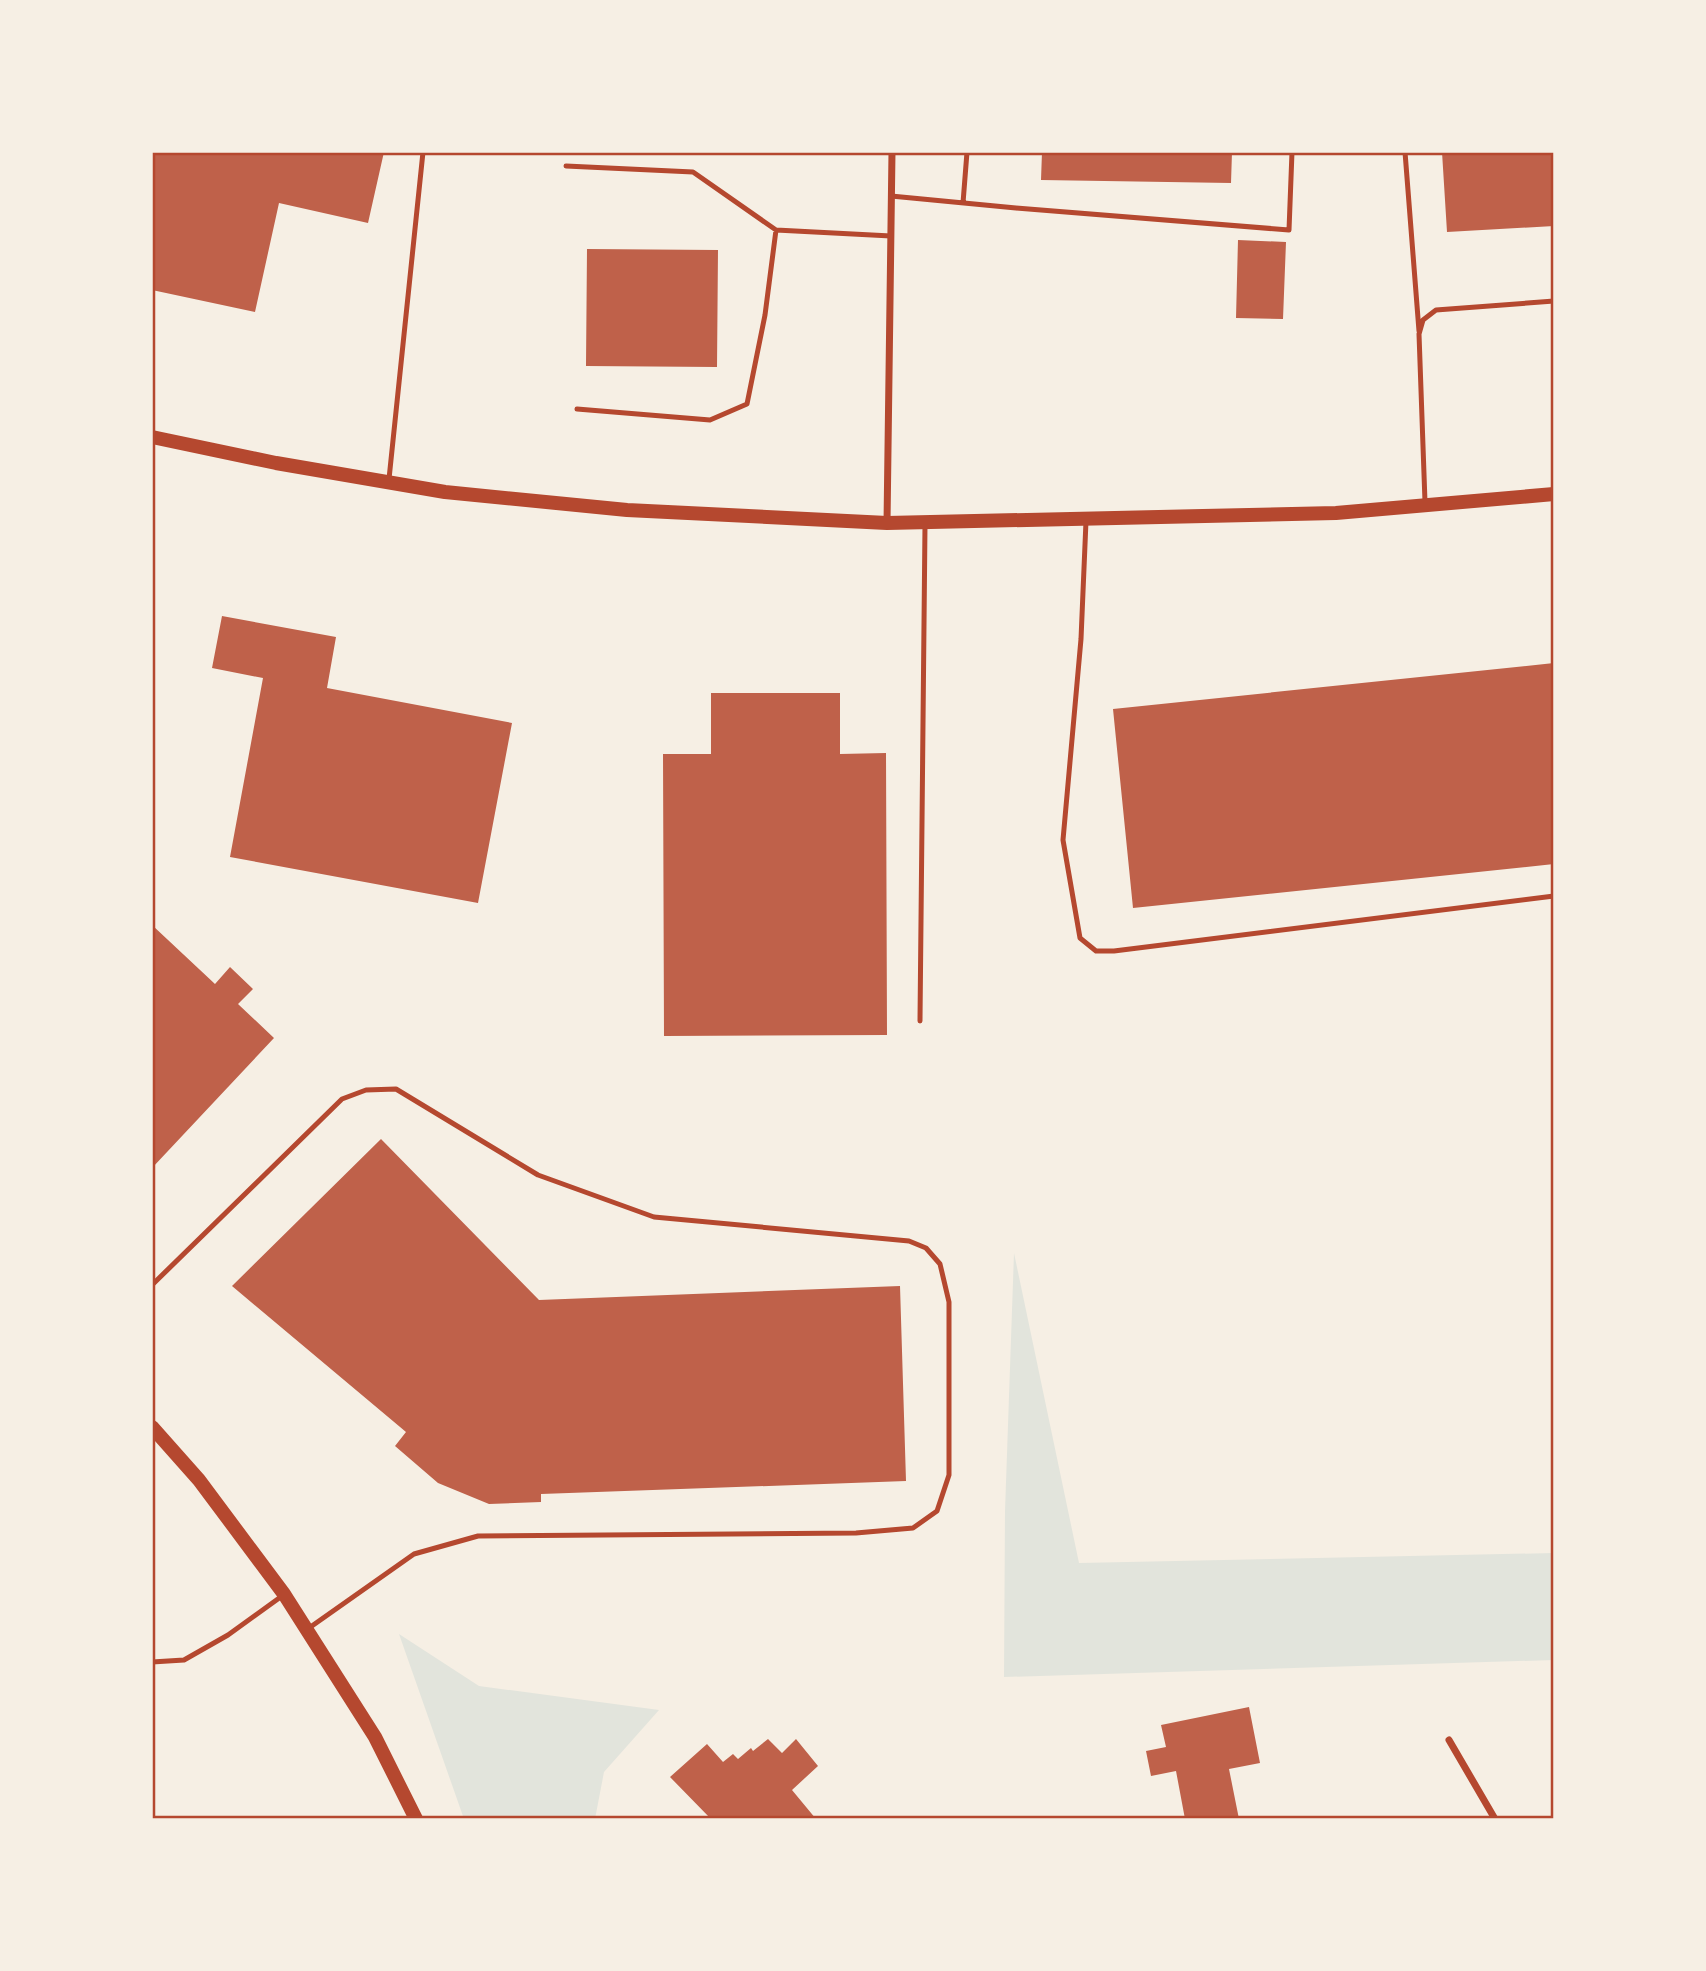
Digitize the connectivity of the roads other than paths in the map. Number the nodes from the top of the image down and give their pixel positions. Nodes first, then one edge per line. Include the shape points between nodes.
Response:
1 (423, 152) edge
2 (892, 152) edge
3 (967, 152) edge
4 (1292, 152) edge
5 (1405, 152) edge
6 (566, 166) dead end
7 (891, 196) junction
8 (963, 203) junction
9 (776, 230) junction
10 (891, 236) junction
11 (1554, 300) edge
12 (1419, 334) junction
13 (577, 409) dead end
14 (152, 436) edge
15 (388, 482) junction
16 (1554, 494) edge
17 (1425, 505) junction
18 (1086, 518) junction
19 (925, 522) junction
20 (887, 523) junction
21 (1554, 896) edge
22 (920, 1021) dead end
23 (152, 1285) edge
24 (152, 1427) edge
25 (284, 1594) junction
26 (307, 1630) junction
27 (152, 1662) edge
28 (1449, 1740) dead end
29 (416, 1819) edge
30 (1495, 1819) edge

1 - 15 lane
2 - 7 street
3 - 8 lane
4 - 8 lane via 1289,230
5 - 12 lane
6 - 9 lane via 693,172
7 - 8 lane
7 - 10 street
9 - 10 lane
9 - 13 lane via 747,404 710,420
10 - 20 street
11 - 12 lane via 1436,310 1423,320
12 - 17 lane
14 - 15 main road
15 - 20 main road via 628,510
16 - 17 main road
17 - 18 main road via 1336,513
18 - 19 main road
18 - 21 lane via 1081,639 1063,840 1080,938 1096,951
19 - 20 main road
19 - 22 lane
23 - 26 lane via 342,1099 366,1090 396,1089 538,1175 654,1217 909,1241 926,1248 940,1265 949,1302 948,1475 937,1511 913,1528 856,1533 478,1536 414,1554
24 - 25 main road via 199,1480
25 - 26 main road
25 - 27 lane via 184,1660
26 - 29 main road via 375,1737
28 - 30 street

